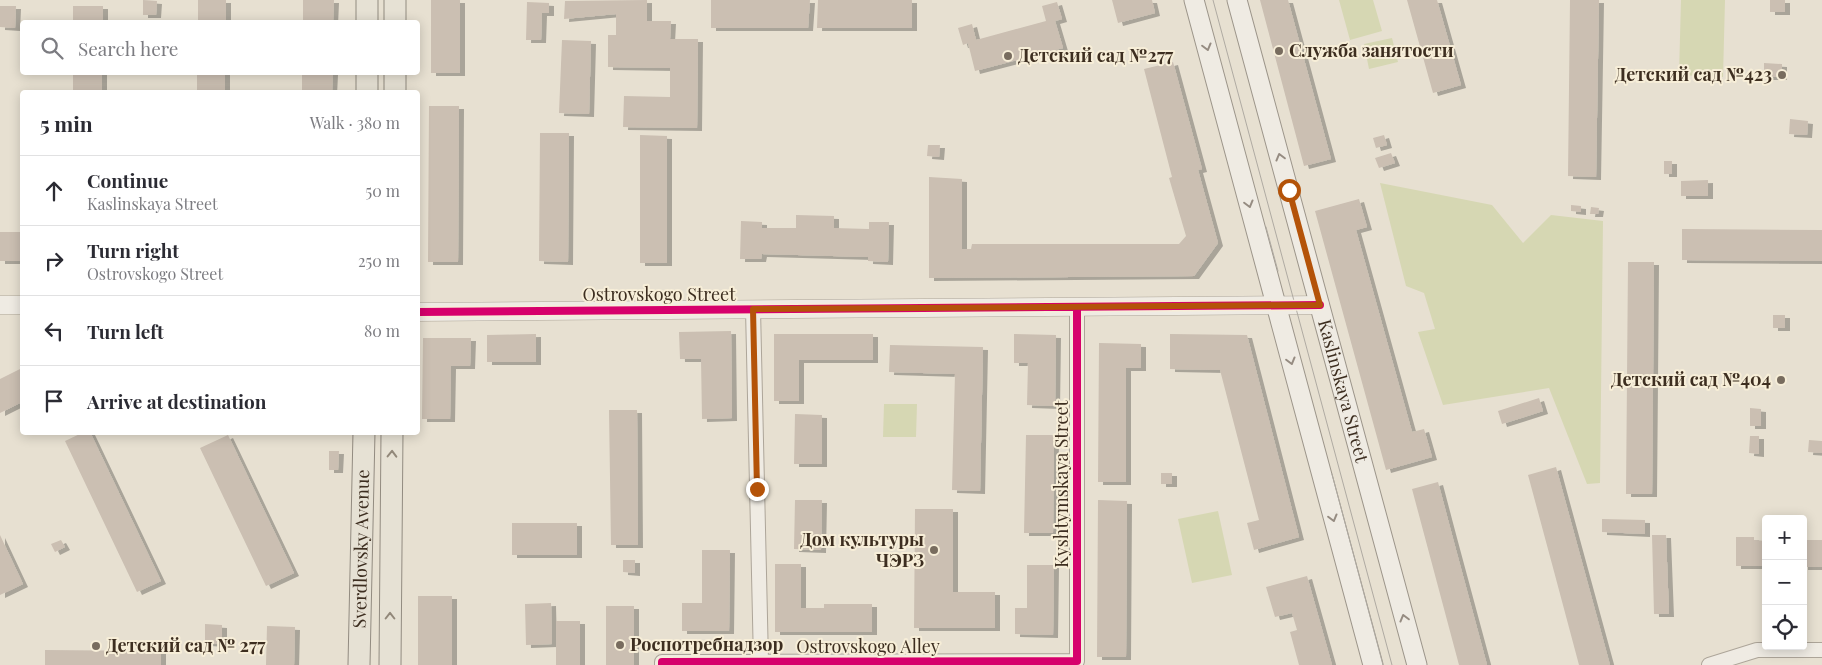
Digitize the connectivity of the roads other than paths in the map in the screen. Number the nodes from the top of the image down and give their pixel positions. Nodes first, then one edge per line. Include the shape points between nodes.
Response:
1 (367, 0) edge
2 (395, 0) edge
3 (1194, 0) edge
4 (1237, 0) edge
5 (367, 20) edge
6 (395, 20) edge
7 (367, 75) edge
8 (395, 75) edge
9 (367, 90) edge
10 (395, 90) edge
11 (0, 305) edge
12 (20, 305) edge
13 (1320, 305) junction
14 (1276, 306) junction
15 (1077, 307) junction
16 (753, 309) junction
17 (420, 312) edge
18 (364, 435) edge
19 (392, 435) edge
20 (1822, 650) edge
21 (1077, 661) joint
22 (761, 662) junction
23 (359, 665) edge
24 (390, 665) edge
25 (662, 665) edge
26 (1373, 665) edge
27 (1417, 665) edge
28 (1709, 665) edge

1 - 5 main road
2 - 6 main road
3 -> 14 main road
13 -> 4 main road, Kaslinskaya Street
7 - 9 main road
8 - 10 main road
11 - 12 street
13 - 14 street, Ostrovskogo Street
27 -> 13 main road, Kaslinskaya Street
14 - 15 street, Ostrovskogo Street
14 -> 26 main road
15 - 16 street, Ostrovskogo Street
15 - 21 street, Kyshtymskaya Street
16 - 17 street, Ostrovskogo Street
16 - 22 street
18 - 23 main road, Sverdlovsky Avenue
24 -> 19 main road, Sverdlovsky Avenue
20 - 28 street via 1757,650
21 - 22 street, Ostrovskogo Alley
22 - 25 street, Ostrovskogo Alley via 662,662

